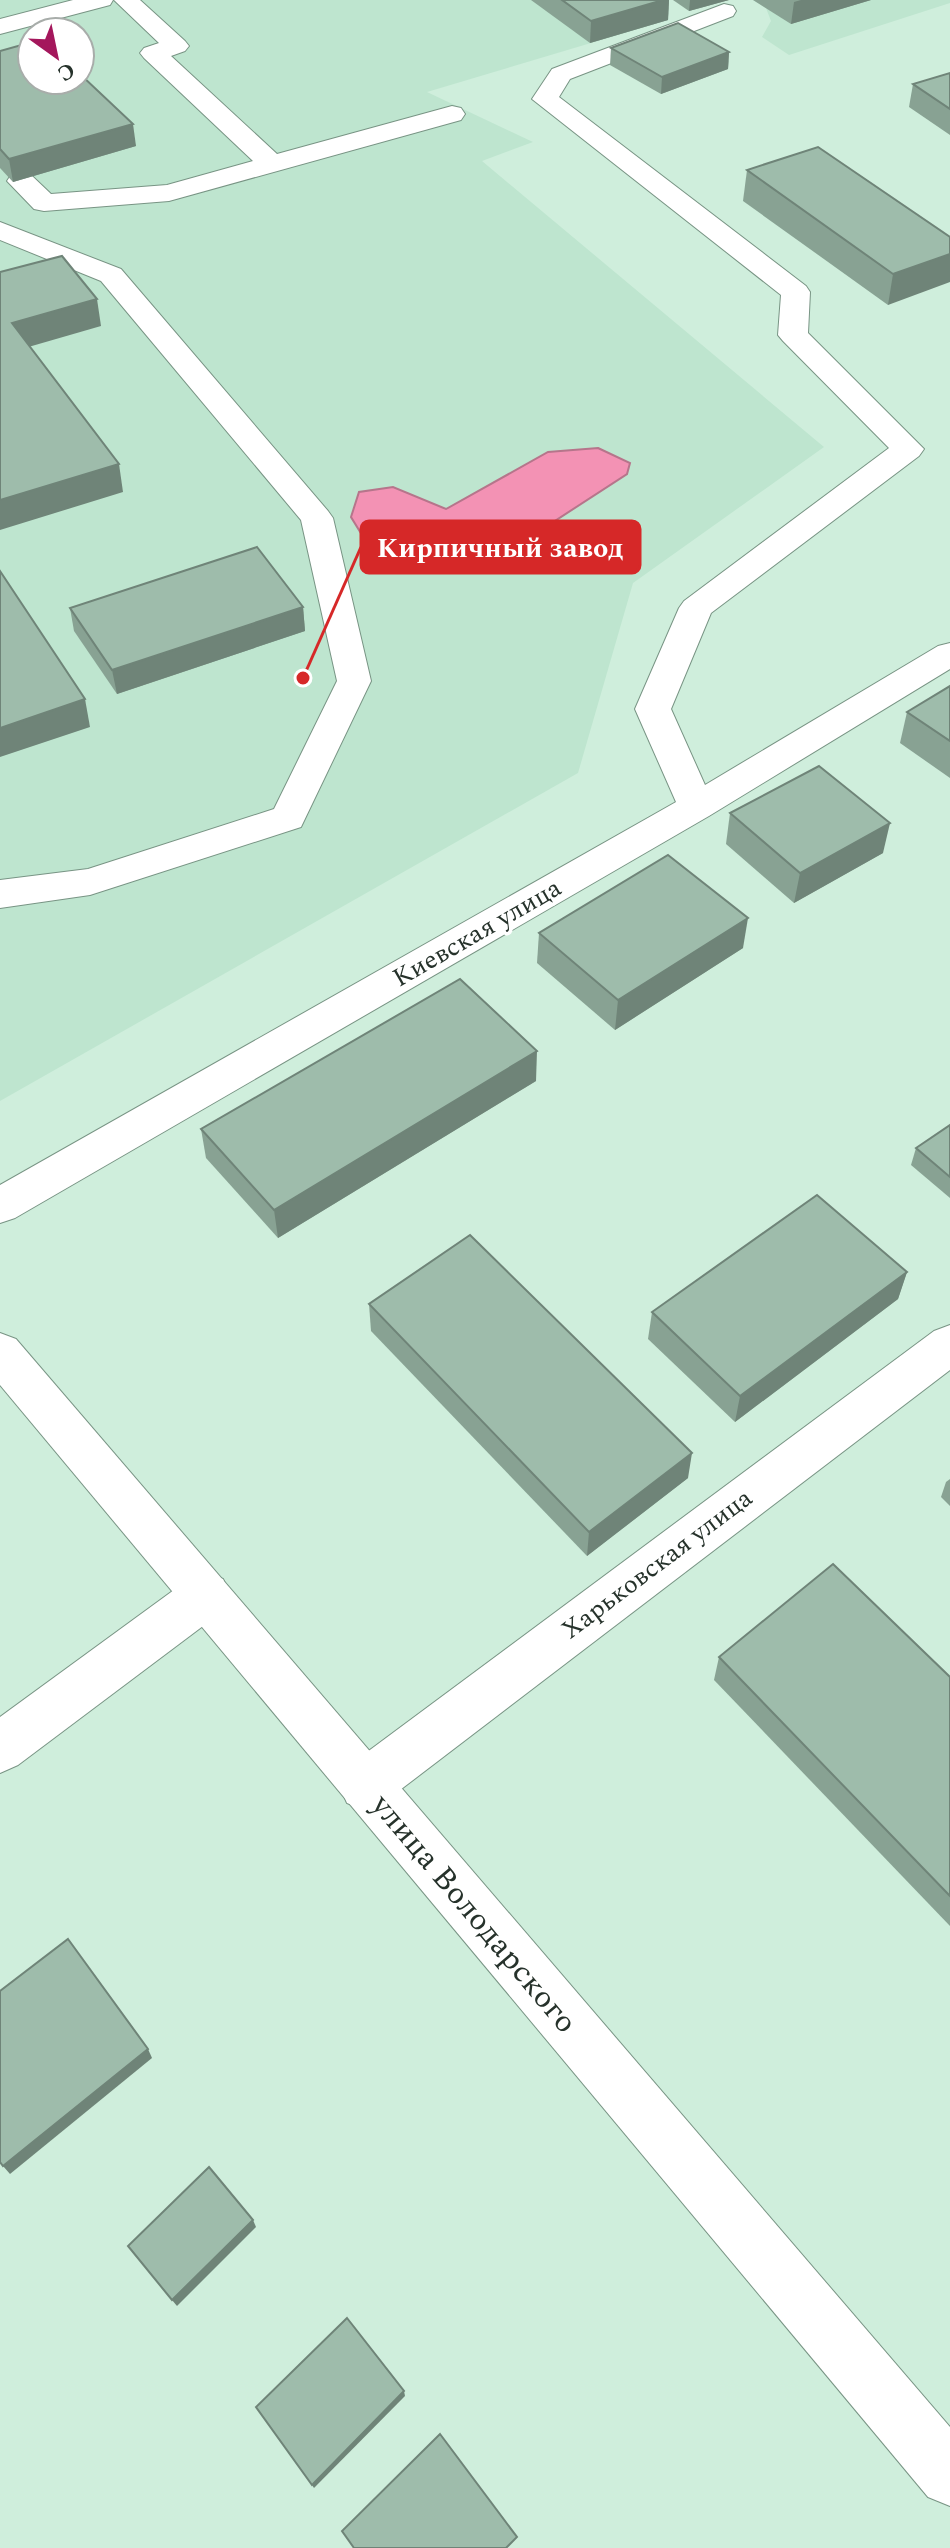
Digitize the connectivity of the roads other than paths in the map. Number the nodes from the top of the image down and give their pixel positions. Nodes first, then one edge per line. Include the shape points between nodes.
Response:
1 (101, 0) edge
2 (126, 0) edge
3 (724, 11) dead end
4 (0, 27) edge
5 (452, 114) dead end
6 (272, 164) junction
7 (21, 181) edge
8 (0, 230) edge
9 (950, 654) edge
10 (696, 807) junction
11 (0, 894) edge
12 (0, 1206) edge
13 (950, 1344) edge
14 (0, 1352) edge
15 (206, 1595) junction
16 (0, 1748) edge
17 (365, 1785) junction
18 (950, 2475) edge

1 - 4 street
2 - 6 street via 176,46 153,53
3 - 10 street via 561,74 545,99 796,292 793,335 908,449 696,608 653,709
5 - 6 street
6 - 7 street via 169,193 44,203
8 - 11 street via 111,275 317,518 354,681 288,818 90,882
9 - 10 street, Киевская улица
10 - 12 street, Киевская улица
13 - 17 street, Харьковская улица
14 - 15 street, улица Володарского
15 - 16 street
15 - 17 street, улица Володарского
17 - 18 street, улица Володарского

